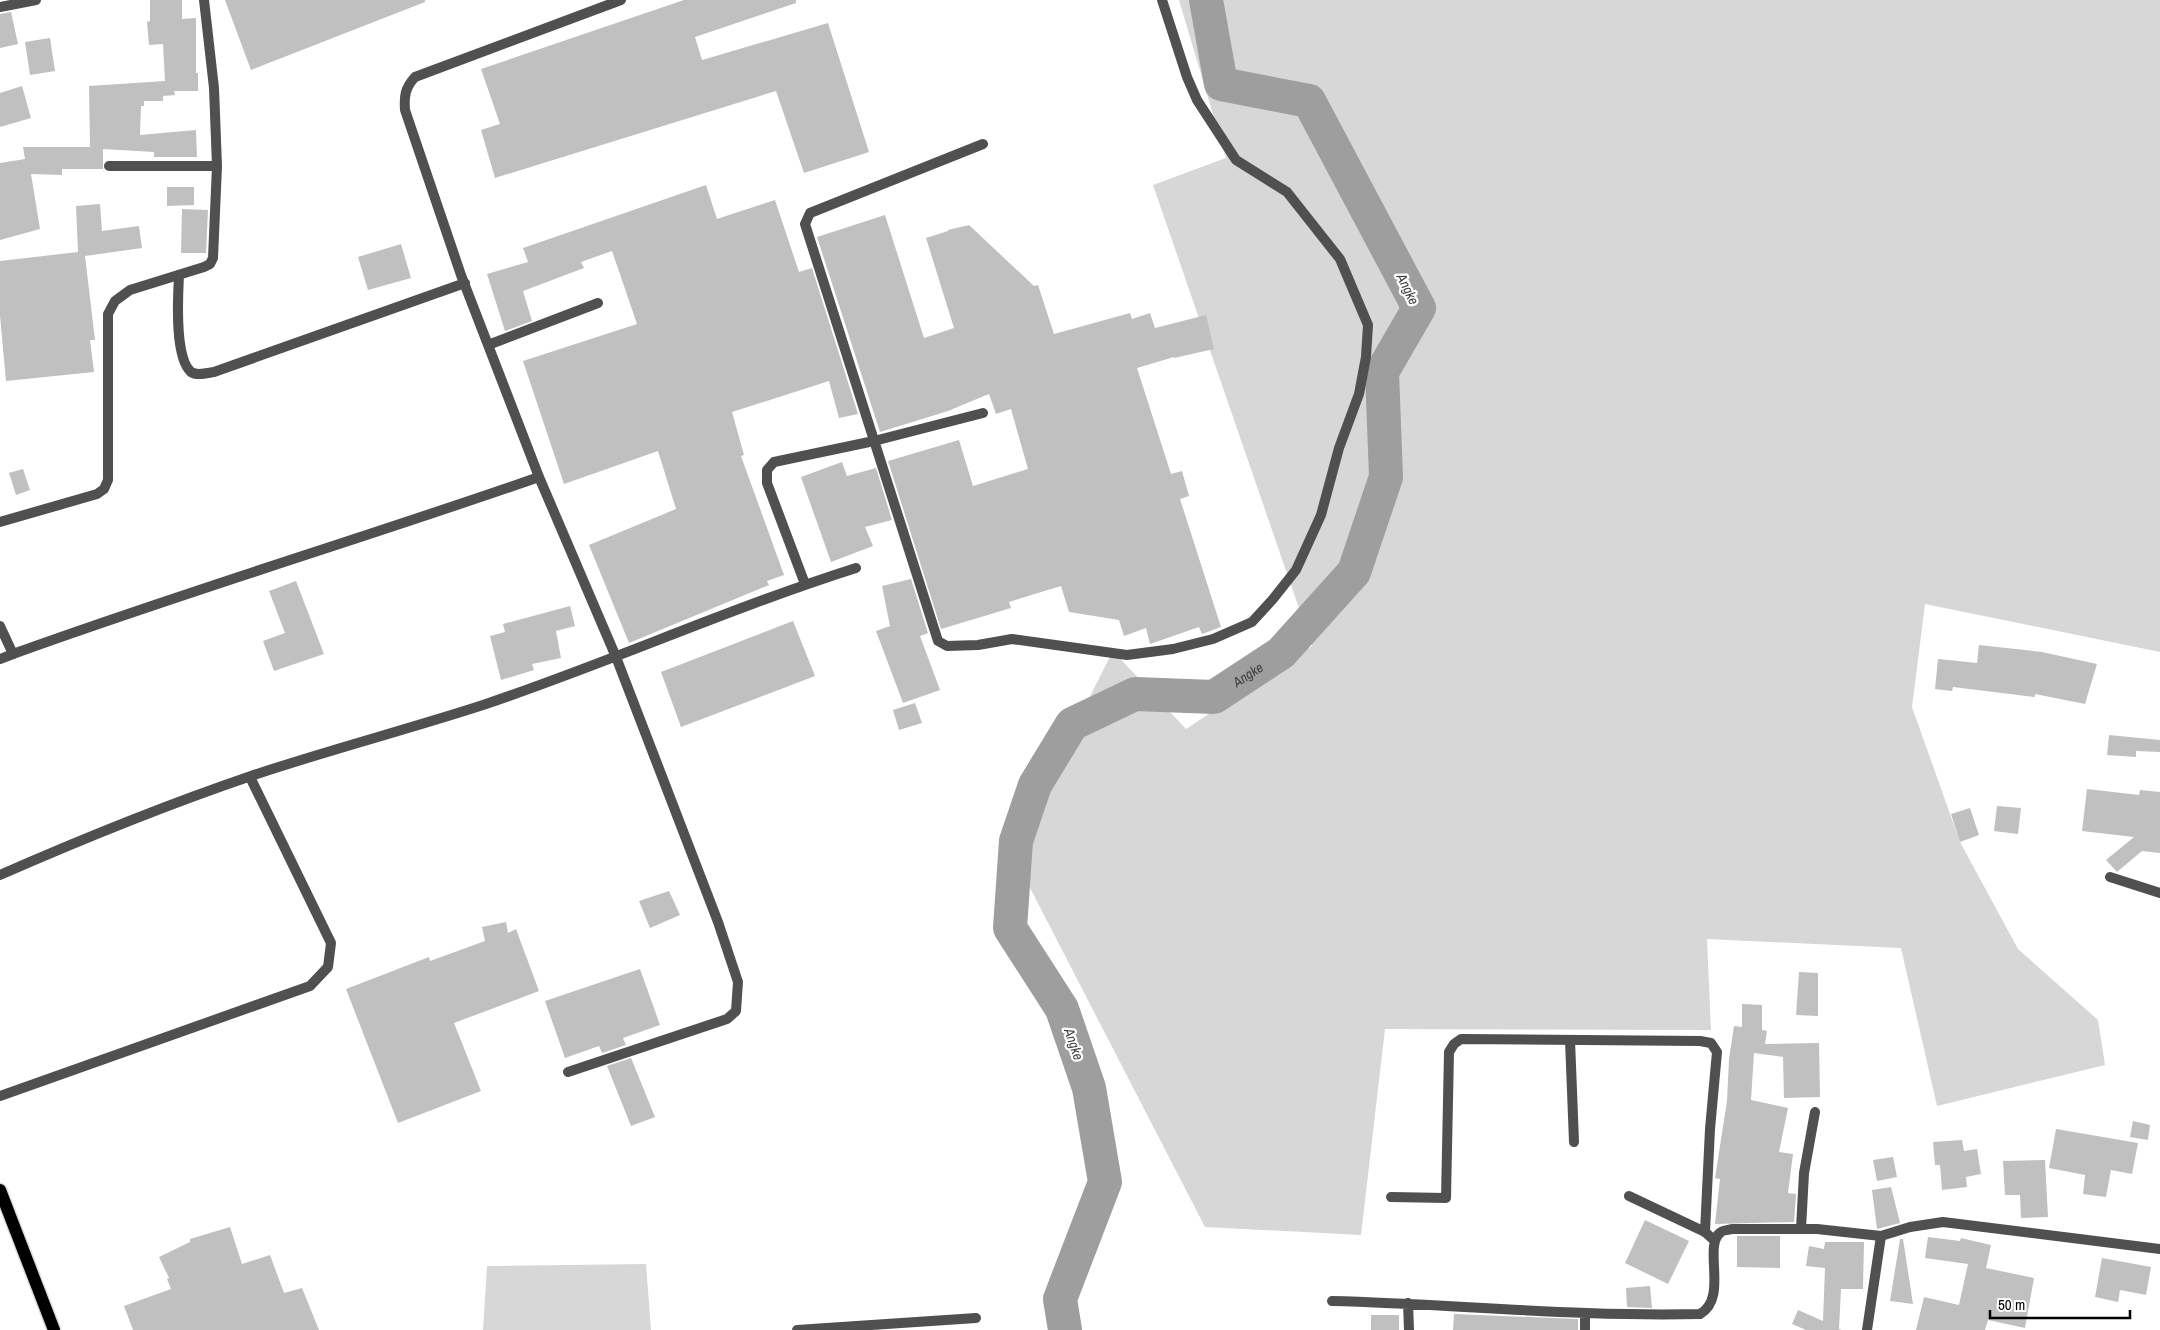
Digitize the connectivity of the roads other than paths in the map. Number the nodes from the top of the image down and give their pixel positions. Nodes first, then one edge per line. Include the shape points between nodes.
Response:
1 (36, 0) edge
2 (204, 0) edge
3 (621, 0) edge
4 (1162, 0) edge
5 (0, 7) edge
6 (983, 144) dead end
7 (109, 166) dead end
8 (217, 166) junction
9 (179, 275) junction
10 (464, 283) junction
11 (598, 303) dead end
12 (488, 345) junction
13 (983, 413) dead end
14 (874, 441) junction
15 (539, 477) junction
16 (0, 522) edge
17 (856, 568) dead end
18 (805, 584) junction
19 (0, 626) edge
20 (12, 654) junction
21 (616, 657) junction
22 (0, 659) edge
23 (250, 777) junction
24 (0, 875) edge
25 (2110, 878) dead end
26 (2160, 893) edge
27 (1570, 1040) junction
28 (568, 1072) dead end
29 (0, 1096) edge
30 (1815, 1112) dead end
31 (1574, 1142) dead end
32 (0, 1190) edge
33 (1629, 1196) dead end
34 (1392, 1197) dead end
35 (1801, 1229) junction
36 (1705, 1232) junction
37 (1881, 1236) junction
38 (1714, 1240) junction
39 (2160, 1249) edge
40 (1332, 1301) dead end
41 (1408, 1303) junction
42 (1586, 1313) junction
43 (976, 1318) dead end
44 (811, 1329) edge
45 (54, 1330) edge
46 (797, 1330) edge
47 (1409, 1330) edge
48 (1585, 1330) edge
49 (1867, 1330) edge

1 - 5 street
2 - 8 street via 214,88
3 - 10 street via 415,77 407,87 406,110
4 - 14 street via 1197,100 1236,160 1287,192 1340,259 1368,325 1359,394 1321,515 1296,570 1252,622 1213,639 1173,649 1127,655 1012,639 947,646 938,642
6 - 14 street via 810,213 804,224
7 - 8 street
8 - 9 street via 213,258 210,264
9 - 10 street via 181,345 190,371 197,374 214,372
9 - 16 street via 130,290 115,301 108,314 108,480 104,489 97,494
10 - 12 street
11 - 12 street
12 - 15 street
13 - 14 street
14 - 18 street via 774,462 767,470 766,483
15 - 20 street via 185,593
15 - 21 street
17 - 18 street
18 - 21 street
19 - 20 street
20 - 22 street
21 - 23 street via 482,704
21 - 28 street via 718,922 738,982 738,1000 736,1011 727,1019
23 - 24 street
23 - 29 street via 331,943 328,967 310,986
25 - 26 street
27 - 31 street
27 - 34 street via 1461,1039 1454,1044 1449,1052 1446,1198
27 - 36 street via 1711,1043 1717,1052
30 - 35 street via 1804,1173
32 - 45 main road
33 - 36 street
35 - 37 street
35 - 38 street via 1732,1229 1721,1232
36 - 38 street
37 - 39 street via 1927,1223 1952,1222
37 - 49 street
38 - 42 street via 1714,1295 1708,1310 1700,1314
40 - 41 street
41 - 42 street
41 - 47 street
42 - 48 street
43 - 44 street
44 - 46 street

